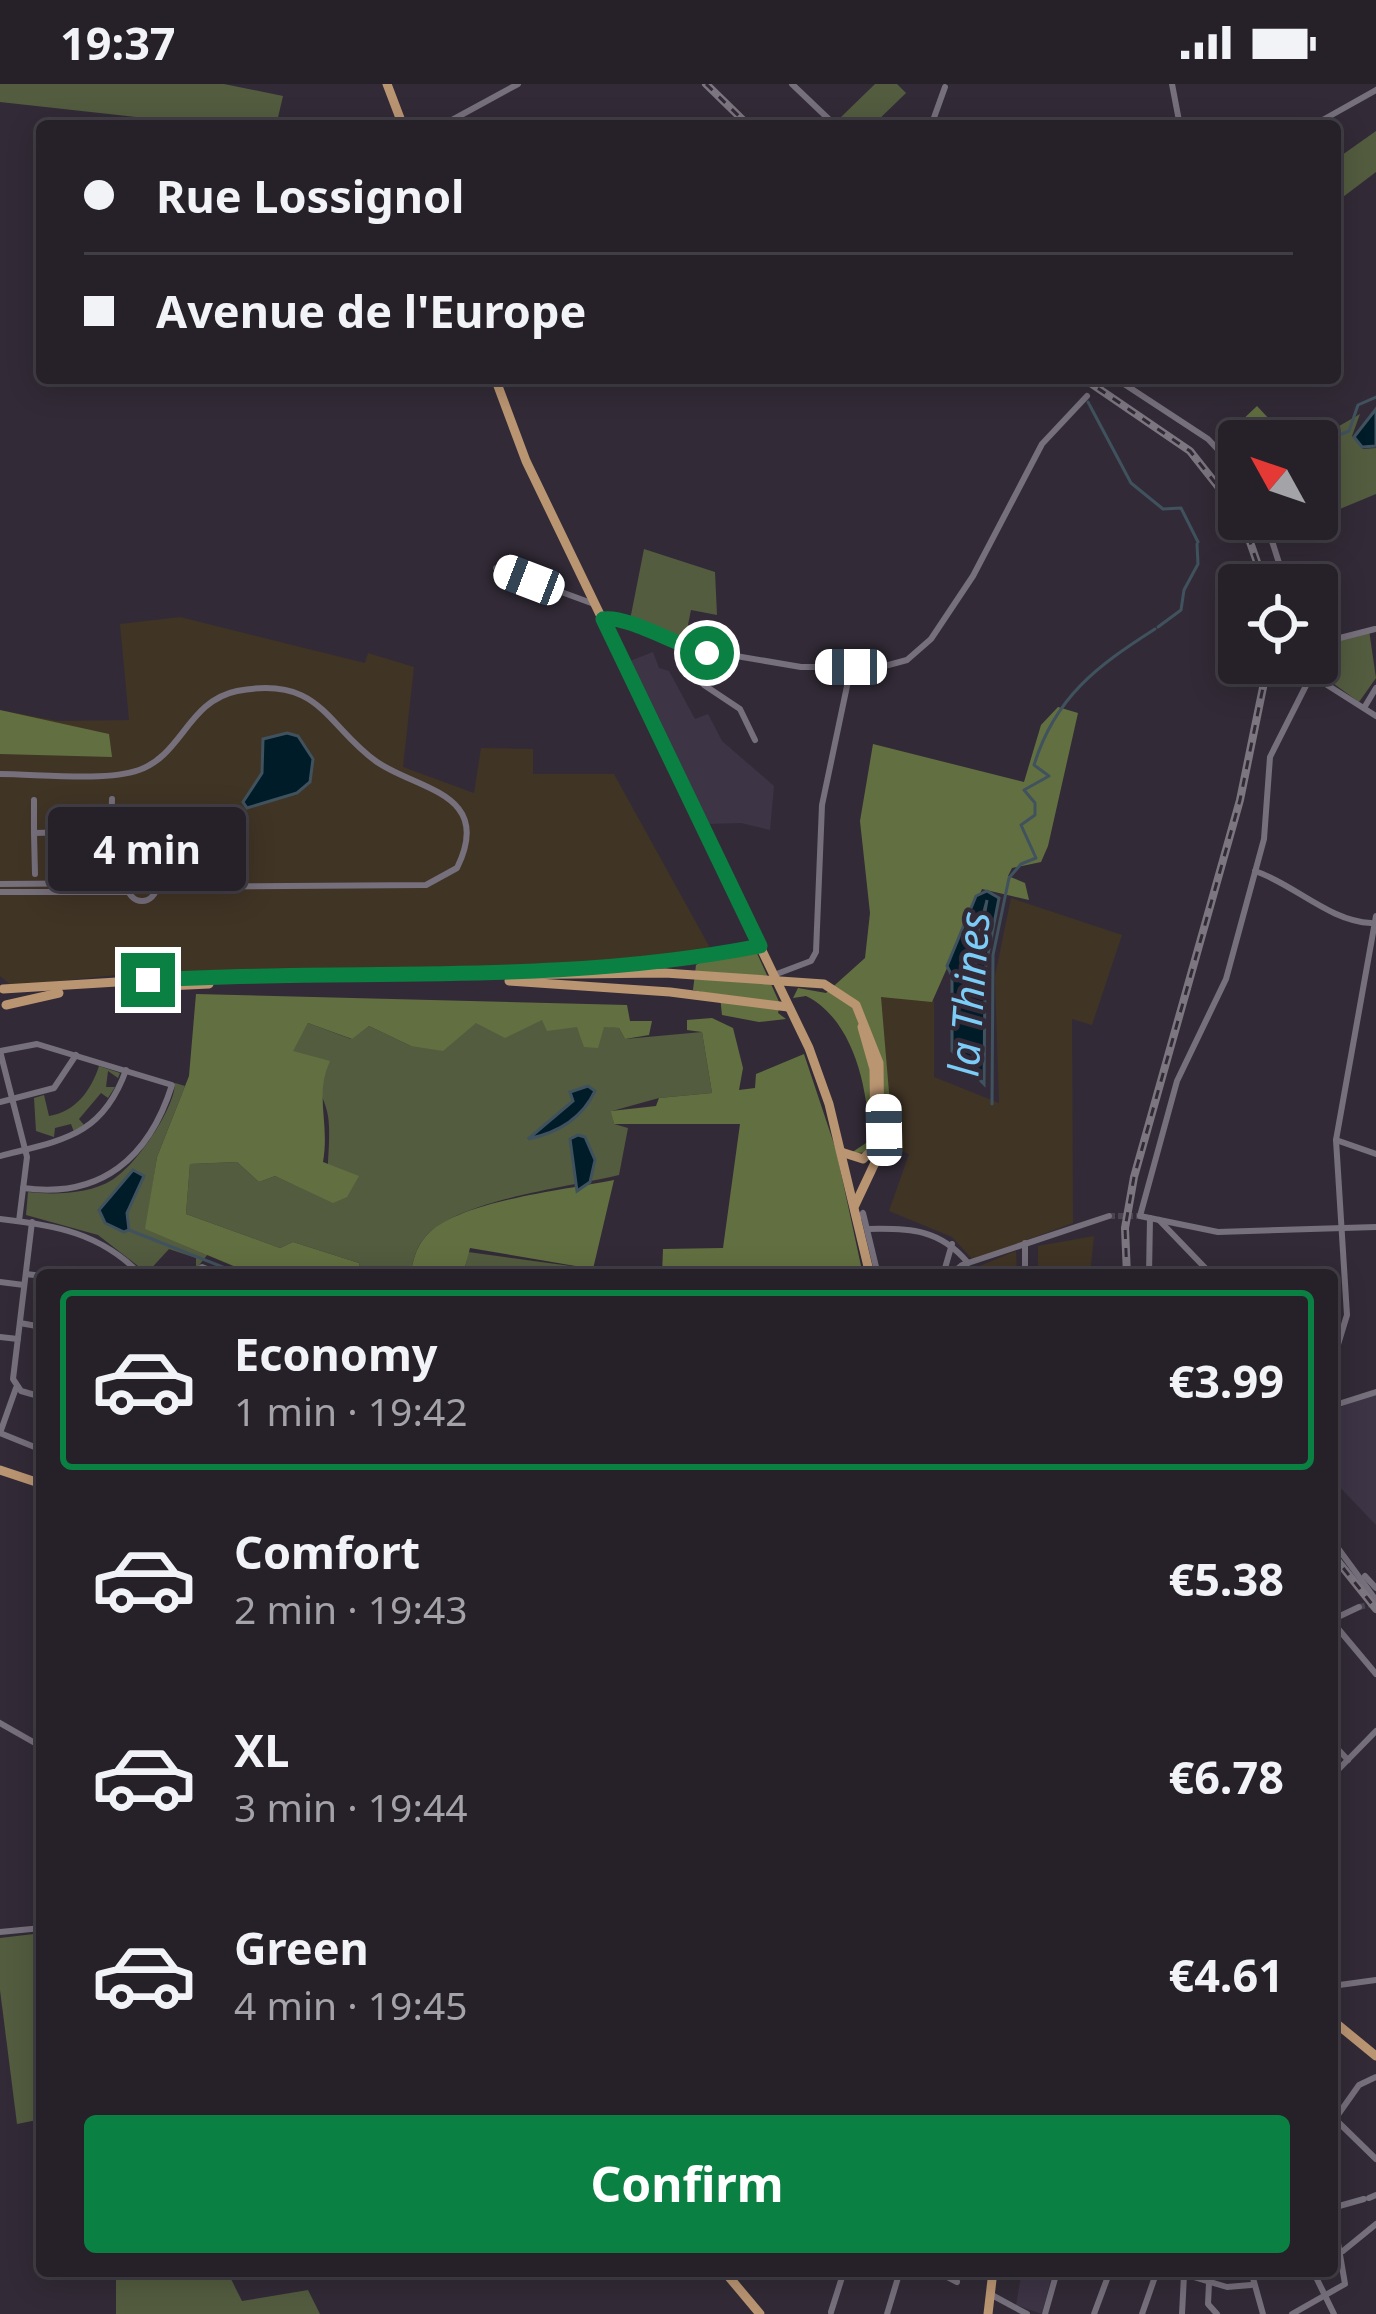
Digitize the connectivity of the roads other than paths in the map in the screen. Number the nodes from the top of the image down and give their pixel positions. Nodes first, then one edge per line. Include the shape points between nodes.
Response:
1 (387, 84) edge
2 (518, 84) edge
3 (792, 84) edge
4 (1172, 84) edge
5 (945, 87) dead end
6 (1376, 90) edge
7 (401, 120) edge
8 (452, 120) edge
9 (830, 120) edge
10 (933, 120) edge
11 (1179, 120) edge
12 (1323, 120) edge
13 (497, 384) edge
14 (1124, 384) edge
15 (1087, 396) dead end
16 (1218, 450) edge
17 (496, 568) dead end
18 (594, 604) junction
19 (603, 619) junction
20 (1376, 631) edge
21 (1338, 635) edge
22 (707, 653) junction
23 (851, 667) junction
24 (1308, 684) edge
25 (1325, 684) edge
26 (1376, 688) edge
27 (1364, 708) junction
28 (1376, 716) edge
29 (755, 740) dead end
30 (0, 774) edge
31 (112, 799) dead end
32 (34, 800) dead end
33 (73, 811) dead end
34 (111, 831) junction
35 (73, 832) junction
36 (34, 833) junction
37 (169, 837) junction
38 (198, 872) dead end
39 (1255, 872) junction
40 (112, 873) dead end
41 (34, 874) dead end
42 (148, 874) junction
43 (74, 883) junction
44 (129, 887) junction
45 (156, 887) junction
46 (0, 888) edge
47 (1375, 920) edge
48 (1376, 934) edge
49 (1370, 944) junction
50 (760, 946) junction
51 (524, 975) junction
52 (773, 975) junction
53 (474, 980) junction
54 (793, 982) junction
55 (2, 987) edge
56 (786, 1003) junction
57 (3, 1011) edge
58 (0, 1051) edge
59 (76, 1055) junction
60 (125, 1070) junction
61 (12, 1099) junction
62 (0, 1102) edge
63 (1336, 1140) junction
64 (25, 1149) junction
65 (841, 1152) junction
66 (1376, 1154) edge
67 (0, 1156) edge
68 (23, 1189) junction
69 (858, 1212) junction
70 (1109, 1216) tunnel mouth
71 (1145, 1217) junction
72 (0, 1219) edge
73 (19, 1221) junction
74 (32, 1222) junction
75 (1174, 1227) junction
76 (1376, 1227) edge
77 (868, 1228) junction
78 (1339, 1229) junction
79 (1025, 1243) junction
80 (952, 1244) junction
81 (968, 1264) junction
82 (133, 1269) edge
83 (872, 1269) edge
84 (873, 1269) edge
85 (948, 1269) edge
86 (958, 1269) edge
87 (1025, 1269) edge
88 (1149, 1269) edge
89 (1208, 1269) edge
90 (26, 1274) junction
91 (36, 1275) edge
92 (0, 1282) edge
93 (24, 1285) junction
94 (20, 1323) junction
95 (36, 1326) edge
96 (0, 1337) edge
97 (18, 1339) junction
98 (1338, 1344) edge
99 (16, 1388) junction
100 (1376, 1392) edge
101 (36, 1395) edge
102 (1338, 1404) edge
103 (36, 1448) edge
104 (0, 1470) edge
105 (36, 1482) edge
106 (1338, 1547) edge
107 (1376, 1594) edge
108 (1359, 1607) tunnel mouth
109 (1338, 1612) edge
110 (1338, 1628) edge
111 (1374, 1669) edge
112 (0, 1723) edge
113 (1376, 1731) edge
114 (1367, 1739) junction
115 (36, 1744) edge
116 (1376, 1744) edge
117 (1338, 1749) edge
118 (1348, 1760) junction
119 (1338, 1770) edge
120 (36, 1928) edge
121 (0, 1931) edge
122 (1376, 1980) edge
123 (1338, 1985) edge
124 (1338, 2025) edge
125 (1376, 2056) edge
126 (1376, 2077) edge
127 (1338, 2110) edge
128 (1338, 2119) edge
129 (1376, 2159) edge
130 (1370, 2197) edge
131 (1338, 2206) edge
132 (1376, 2224) edge
133 (1338, 2234) edge
134 (1342, 2251) junction
135 (729, 2277) edge
136 (842, 2277) edge
137 (898, 2277) edge
138 (947, 2277) edge
139 (992, 2277) edge
140 (1055, 2277) edge
141 (1105, 2277) edge
142 (1155, 2277) edge
143 (1185, 2277) edge
144 (1194, 2277) edge
145 (1251, 2277) edge
146 (1315, 2277) edge
147 (957, 2282) dead end
148 (1209, 2284) junction
149 (1251, 2285) junction
150 (990, 2294) junction
151 (1322, 2298) junction
152 (831, 2312) edge
153 (760, 2314) edge
154 (887, 2314) edge
155 (988, 2314) edge
156 (1028, 2314) edge
157 (1045, 2314) edge
158 (1094, 2314) edge
159 (1142, 2314) edge
160 (1182, 2314) edge
161 (1217, 2314) edge
162 (1263, 2314) edge
163 (1292, 2314) edge
164 (1334, 2314) edge

1 - 7 main road
2 - 8 street
3 - 9 street
4 - 11 street
5 - 10 street
6 - 12 street
13 - 18 main road
14 - 16 street
15 - 23 street via 1042,444 980,563 922,649 881,667
17 - 18 street
18 - 19 main road
19 - 22 street via 618,616
19 - 50 main road
20 - 21 street
22 - 23 street
22 - 29 street via 704,685 740,709
23 - 52 street via 822,805 816,952
24 - 39 street via 1270,758
25 - 27 street
26 - 27 street
27 - 28 street
30 - 45 street via 138,771 215,698 273,689 318,705 374,760 448,796 464,821 457,868 426,885
31 - 34 street
32 - 36 street
33 - 35 street
34 - 35 street
34 - 37 street
34 - 40 street
35 - 36 street
35 - 43 street
36 - 41 street
37 - 38 street
37 - 42 street
39 - 47 street via 1350,920
39 - 71 street via 1226,979 1177,1082
42 - 44 street via 137,873
42 - 45 street
43 - 44 street
43 - 46 street
44 - 45 street via 144,901
44 - 46 street
47 - 49 street
48 - 49 street
49 - 63 street
50 - 51 main road
50 - 52 main road
51 - 54 main road
51 - 55 main road
52 - 56 main road
53 - 54 main road
53 - 56 main road
53 - 57 main road via 175,985 54,994
54 - 65 main road via 837,996 868,1046 875,1148 863,1159
54 - 69 main road via 824,984 847,997 874,1041 884,1130
55 - 57 main road
56 - 65 main road via 825,1089
58 - 59 street via 37,1044
58 - 61 street
59 - 60 street
59 - 61 street via 54,1088
60 - 64 street via 117,1094 83,1134
60 - 68 street via 172,1085 161,1120 110,1178 56,1192
61 - 62 street
61 - 64 street
63 - 66 street
63 - 78 street
64 - 67 street
64 - 68 street
65 - 69 main road
68 - 73 street
69 - 77 street
69 - 83 main road
70 - 79 street
71 - 75 street
71 - 75 street
71 - 88 street
72 - 73 street
73 - 74 street
74 - 82 street via 90,1237
74 - 90 street
75 - 78 street
75 - 89 street
76 - 78 street
77 - 80 street via 907,1228
77 - 84 street
78 - 98 street via 1347,1315
79 - 81 street
79 - 87 street
80 - 81 street
80 - 85 street
81 - 86 street
90 - 91 street
90 - 93 street
92 - 93 street
93 - 94 street
94 - 95 street
94 - 97 street
96 - 97 street
97 - 99 street
99 - 101 street
99 - 103 street via 0,1433
100 - 102 street
104 - 105 main road
106 - 107 street
108 - 109 street
110 - 111 street
112 - 115 street
113 - 114 street
114 - 116 street
114 - 118 street
117 - 118 street
118 - 119 street
120 - 121 street
122 - 123 street
124 - 125 main road
126 - 127 street
128 - 129 street
130 - 131 street
132 - 134 street
133 - 134 street
134 - 151 street via 1345,2284
135 - 153 main road
136 - 152 street
137 - 154 street
138 - 147 street
139 - 150 main road
140 - 157 street
141 - 158 street
142 - 159 street
143 - 160 street
144 - 148 street
145 - 149 street
146 - 151 street
148 - 149 street
148 - 161 street via 1208,2305
149 - 162 street
150 - 155 main road
150 - 156 street
151 - 163 street
151 - 164 street

